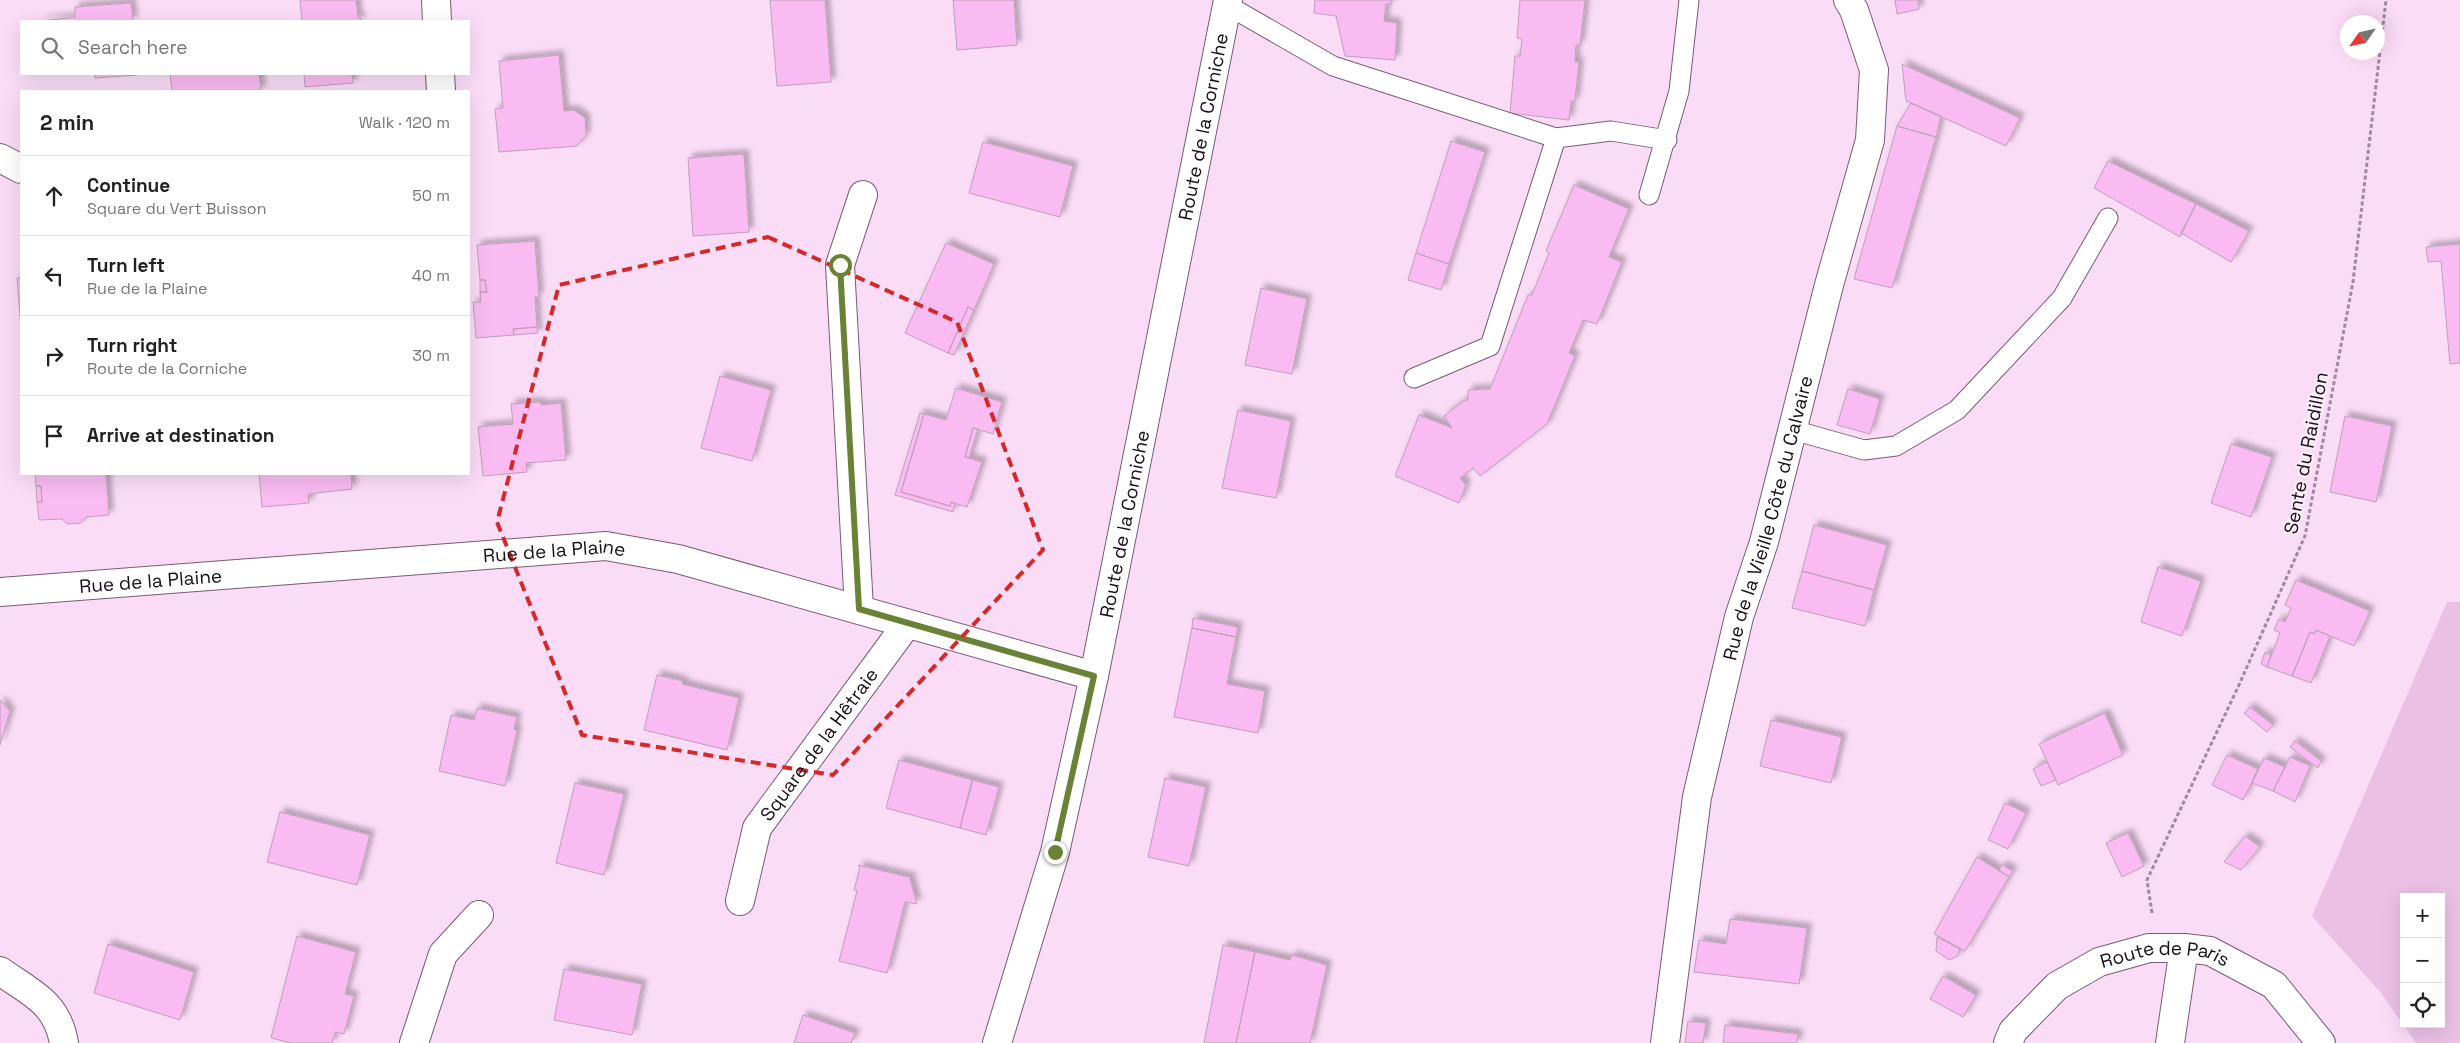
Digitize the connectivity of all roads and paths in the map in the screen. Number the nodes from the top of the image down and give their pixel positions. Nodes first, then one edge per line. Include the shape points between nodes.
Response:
1 (436, 0) edge
2 (1689, 0) edge
3 (1848, 0) edge
4 (2386, 0) edge
5 (1227, 2) edge
6 (437, 20) edge
7 (440, 75) edge
8 (441, 90) edge
9 (1556, 138) junction
10 (1667, 140) junction
11 (0, 158) edge
12 (20, 168) edge
13 (863, 195) dead end
14 (1649, 195) dead end
15 (2108, 218) dead end
16 (1414, 378) dead end
17 (1793, 430) junction
18 (0, 592) edge
19 (859, 609) junction
20 (907, 624) junction
21 (1094, 676) junction
22 (2147, 880) dead end
23 (740, 901) dead end
24 (479, 915) dead end
25 (2184, 948) junction
26 (0, 971) edge
27 (64, 1043) edge
28 (414, 1043) edge
29 (997, 1043) edge
30 (1665, 1043) edge
31 (2008, 1043) edge
32 (2170, 1043) edge
33 (2321, 1043) edge

1 - 6 street
2 - 10 lane via 1679,91
3 - 17 street, Rue de la Vieille Côte du Calvaire via 1874,70 1870,140
4 - 22 path, Sente du Raidillon via 2354,282 2305,536
5 - 9 lane via 1333,66
5 - 21 street, Route de la Corniche
7 - 8 street
9 - 10 lane via 1611,131
9 - 16 lane via 1490,346
10 - 14 lane
11 - 12 street
13 - 19 street via 840,265
15 - 17 lane via 2062,298 1957,410 1896,446 1864,450
17 - 30 street, Rue de la Vieille Côte du Calvaire via 1764,542 1739,617 1697,797
18 - 19 street, Rue de la Plaine via 606,546 678,559
19 - 20 street, Rue de la Plaine
20 - 21 street, Rue de la Plaine
20 - 23 street, Square de la Hêtraie via 757,828
21 - 29 street, Route de la Corniche via 1055,852
24 - 28 street via 443,954
25 - 31 street, Route de Paris via 2149,948 2099,962 2056,986 2014,1031
25 - 32 street
25 - 33 street, Route de Paris via 2210,951 2274,985
26 - 27 street via 49,1006 61,1028

